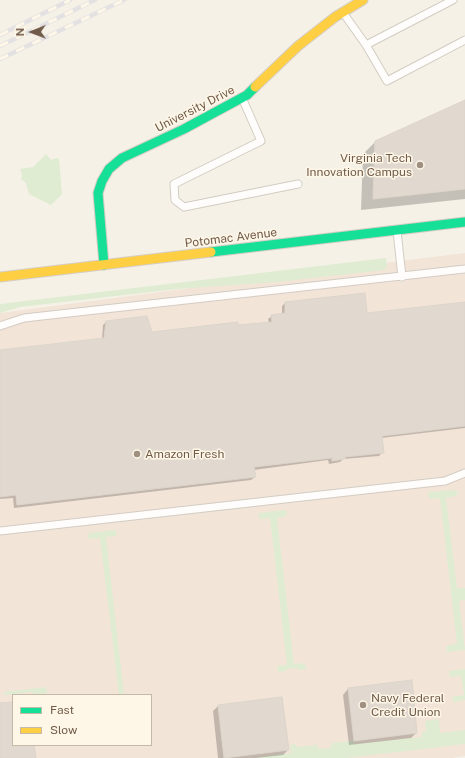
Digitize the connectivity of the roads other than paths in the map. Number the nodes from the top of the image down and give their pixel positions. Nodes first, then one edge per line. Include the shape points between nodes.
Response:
1 (362, 0) edge
2 (452, 0) edge
3 (343, 12) junction
4 (465, 40) edge
5 (366, 45) junction
6 (242, 98) junction
7 (298, 184) dead end
8 (465, 222) edge
9 (397, 230) junction
10 (104, 265) junction
11 (465, 269) edge
12 (0, 277) edge
13 (402, 277) junction
14 (0, 326) edge
15 (465, 472) edge
16 (0, 531) edge

1 - 3 street, University Drive
2 - 5 lane
3 - 5 lane
3 - 6 street, University Drive via 298,46
4 - 5 lane via 386,81
6 - 7 lane via 261,141 174,184 175,200 184,207
6 - 10 street, University Drive via 122,158 108,169 98,193
8 - 9 street, Potomac Avenue
9 - 10 street, Potomac Avenue
9 - 13 lane
10 - 12 street, Potomac Avenue
11 - 13 lane
13 - 14 lane via 24,318
15 - 16 lane via 445,481

